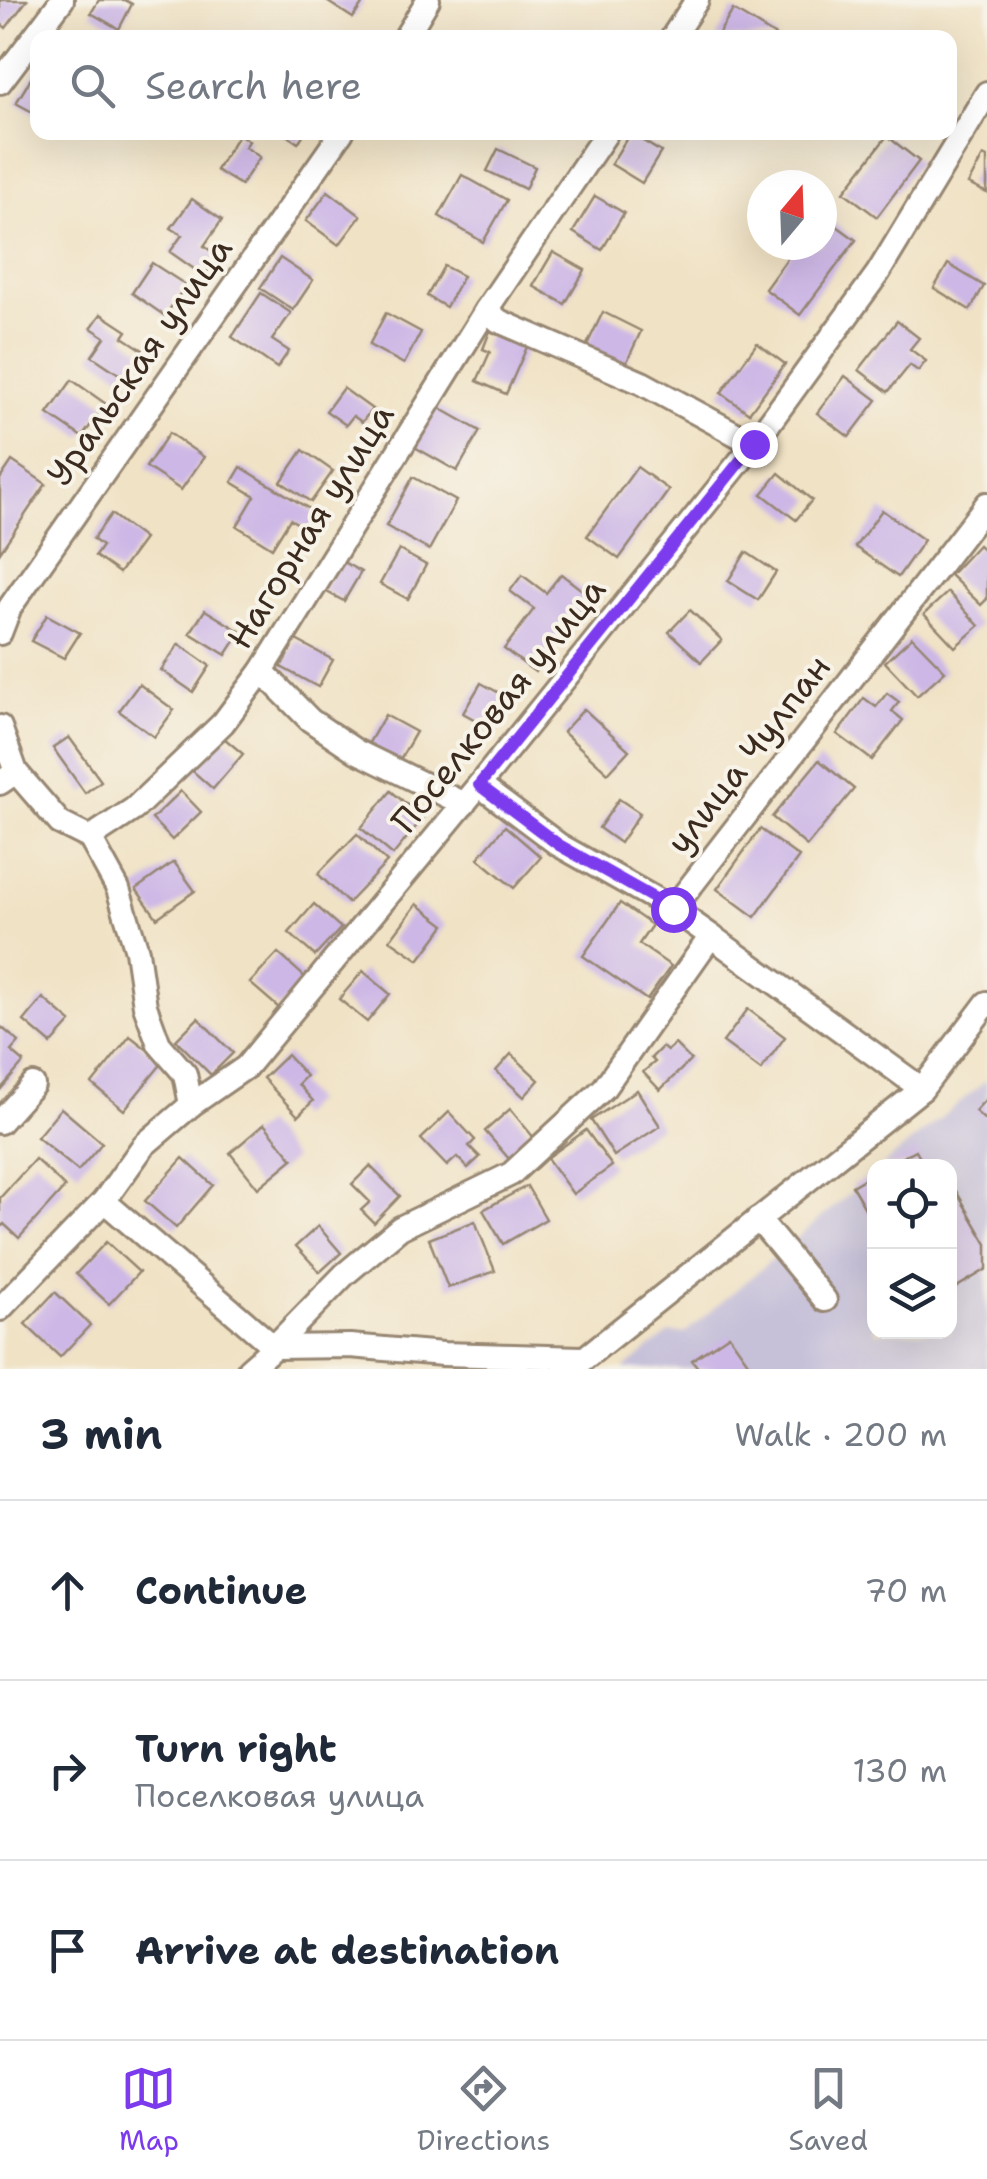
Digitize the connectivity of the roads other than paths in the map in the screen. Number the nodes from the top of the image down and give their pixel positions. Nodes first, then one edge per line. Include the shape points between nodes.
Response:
1 (62, 0) edge
2 (428, 0) edge
3 (697, 0) edge
4 (39, 30) edge
5 (410, 30) edge
6 (677, 30) edge
7 (30, 42) edge
8 (0, 82) edge
9 (987, 92) edge
10 (966, 128) junction
11 (336, 140) edge
12 (602, 140) edge
13 (987, 142) edge
14 (486, 310) junction
15 (754, 444) junction
16 (987, 504) edge
17 (0, 633) edge
18 (262, 672) junction
19 (0, 727) edge
20 (8, 777) edge
21 (479, 785) junction
22 (464, 804) junction
23 (90, 838) junction
24 (673, 909) junction
25 (711, 936) junction
26 (987, 1003) edge
27 (33, 1084) dead end
28 (922, 1089) junction
29 (191, 1105) junction
30 (0, 1122) edge
31 (104, 1201) junction
32 (758, 1219) junction
33 (825, 1300) dead end
34 (0, 1309) edge
35 (274, 1347) junction
36 (577, 1364) edge
37 (249, 1369) edge

1 - 4 street
2 - 5 street
3 - 6 street
7 - 8 street
9 - 10 street, Поселковая улица
10 - 13 street
10 - 15 street, Поселковая улица via 878,273
11 - 17 street, Уральская улица via 10,607
12 - 14 street, Нагорная улица
14 - 15 street via 642,382
14 - 18 street, Нагорная улица
15 - 21 street, Поселковая улица
16 - 24 street, улица Чулпан
18 - 22 street via 310,720 356,751
18 - 23 street, Нагорная улица via 223,722 134,809
19 - 20 street
20 - 23 street via 60,823
21 - 22 street, Поселковая улица
21 - 24 street via 559,845
22 - 29 street, Поселковая улица via 246,1066
23 - 29 street via 118,889 159,1044 185,1074
24 - 25 street, улица Чулпан
25 - 28 street, улица Чулпан
25 - 35 street via 604,1088 511,1174 400,1228
26 - 28 street
27 - 30 street
28 - 32 street
29 - 31 street, Поселковая улица via 144,1146
31 - 34 street, Поселковая улица
31 - 35 street
32 - 33 street
32 - 36 street
35 - 36 street via 350,1346
35 - 37 street

